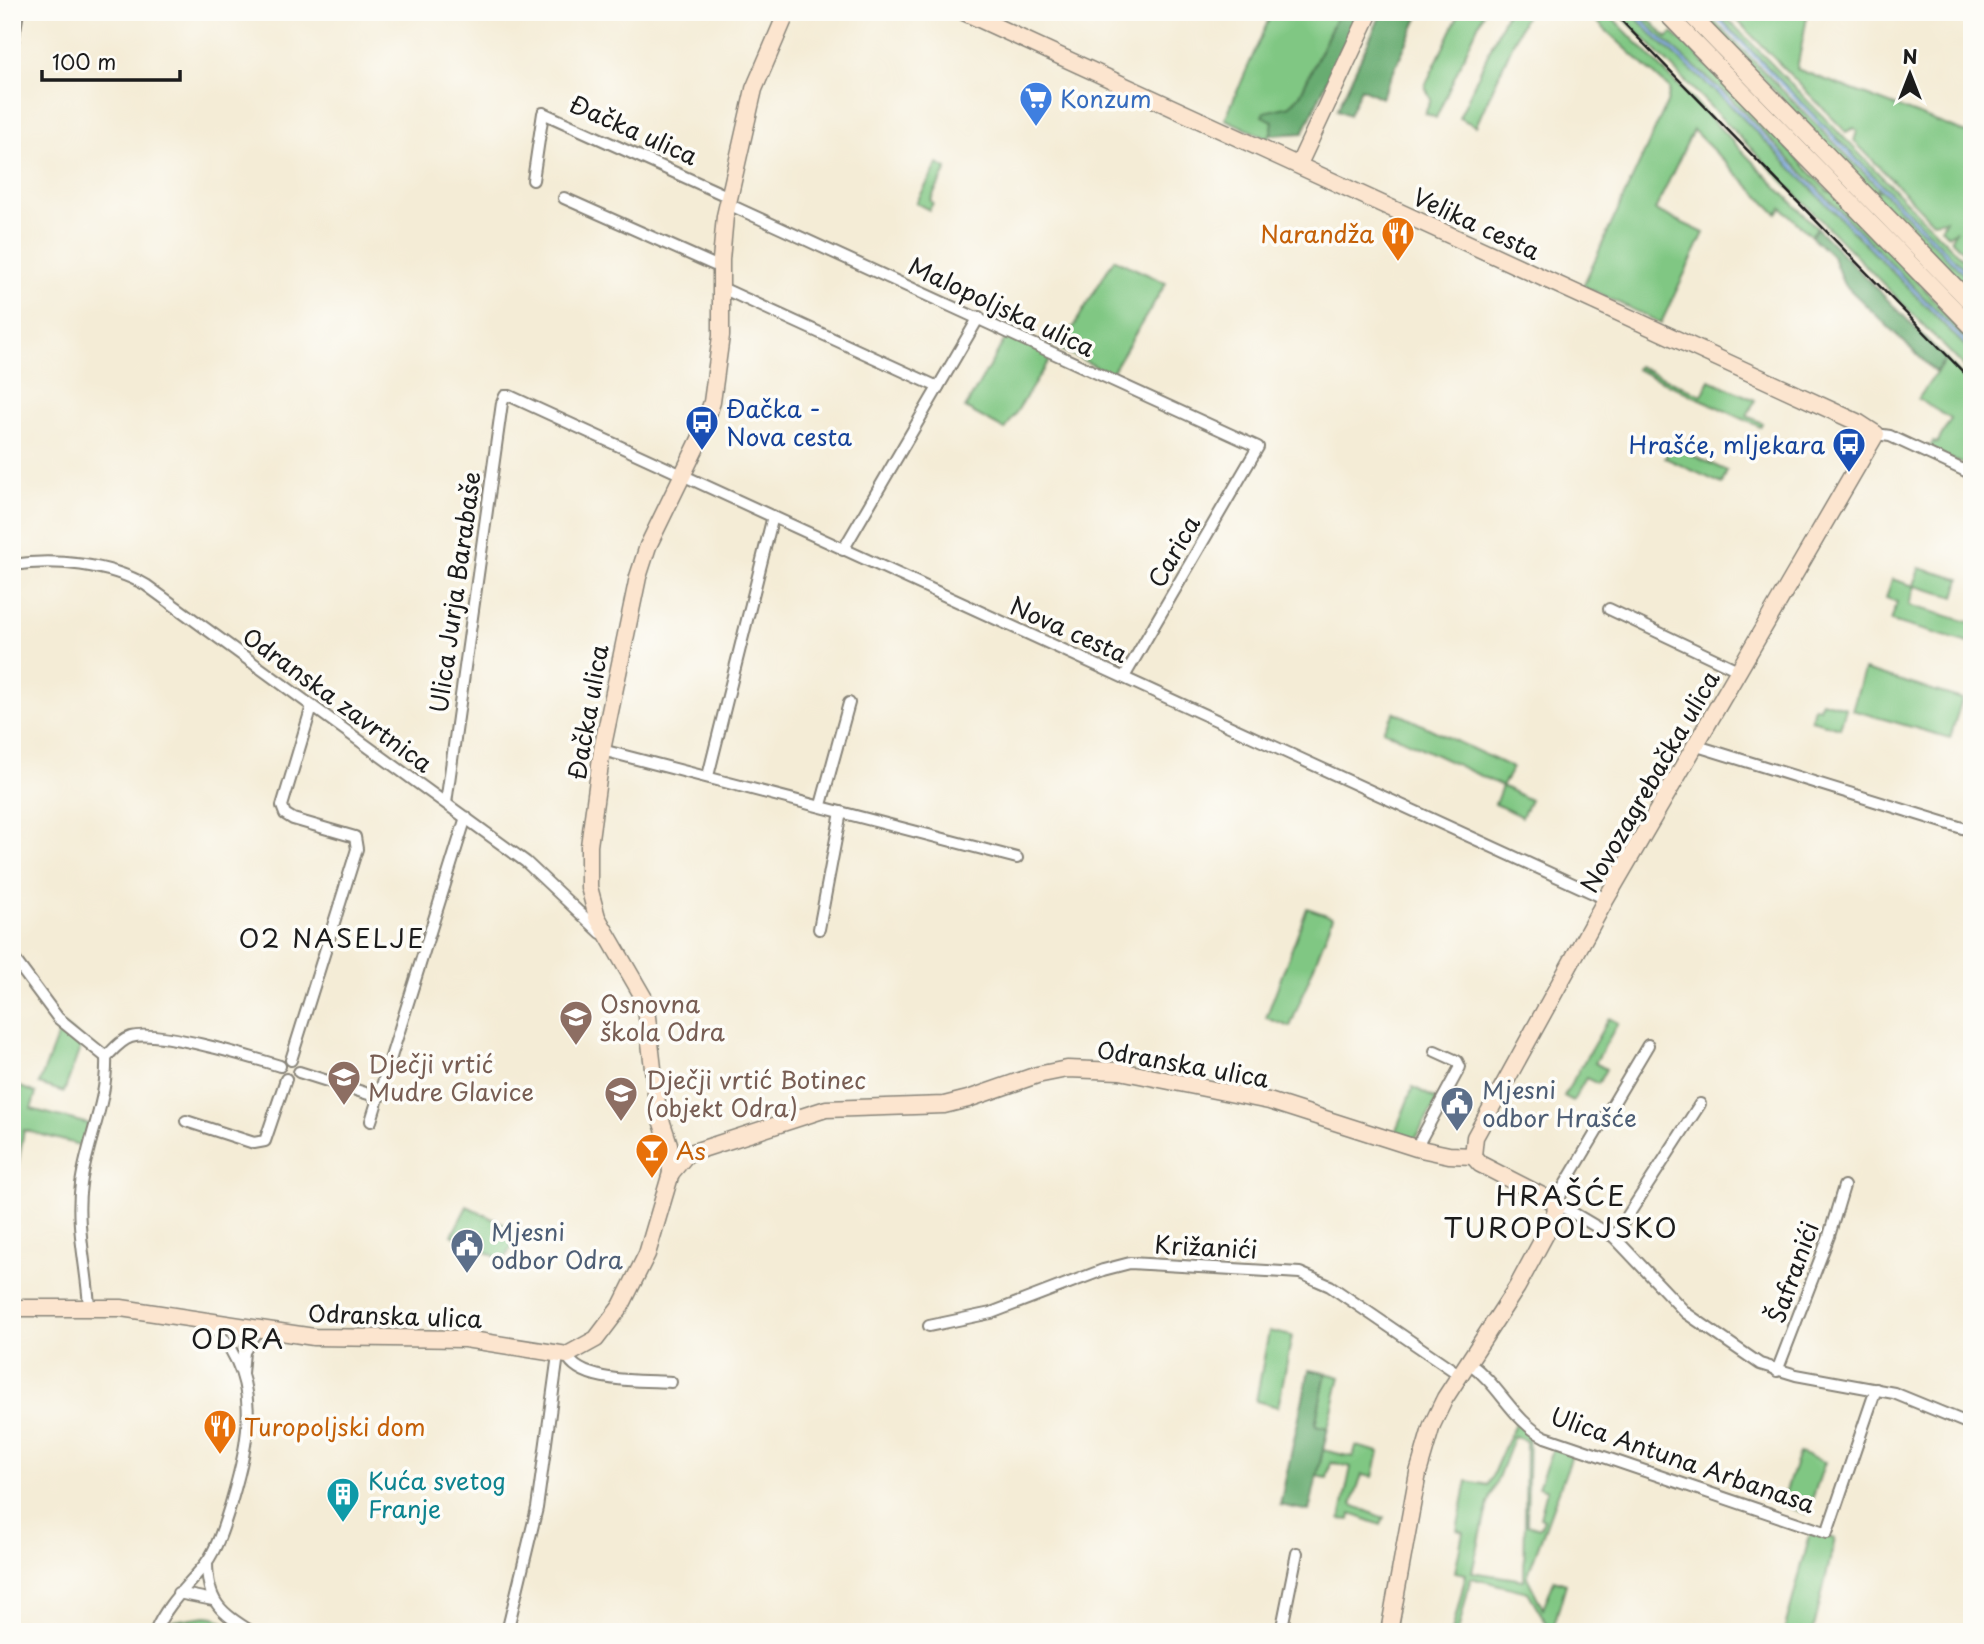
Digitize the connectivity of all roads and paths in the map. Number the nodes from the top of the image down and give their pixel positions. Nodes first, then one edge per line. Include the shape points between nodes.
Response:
1 (18, 12) edge
2 (787, 12) edge
3 (964, 12) edge
4 (1370, 12) edge
5 (1665, 12) edge
6 (1688, 12) edge
7 (12, 48) edge
8 (1299, 164) junction
9 (533, 180) dead end
10 (564, 198) dead end
11 (729, 200) junction
12 (721, 268) junction
13 (722, 288) junction
14 (1972, 304) edge
15 (979, 317) junction
16 (1972, 327) edge
17 (938, 387) junction
18 (513, 397) joint
19 (1876, 434) junction
20 (1258, 447) joint
21 (683, 474) junction
22 (1972, 474) edge
23 (774, 516) junction
24 (843, 550) junction
25 (12, 565) edge
26 (1609, 609) dead end
27 (1740, 671) junction
28 (1124, 677) junction
29 (849, 703) dead end
30 (312, 706) junction
31 (1697, 746) junction
32 (602, 750) junction
33 (708, 776) junction
34 (446, 803) junction
35 (821, 805) junction
36 (841, 812) junction
37 (466, 817) junction
38 (1972, 831) edge
39 (1017, 858) dead end
40 (590, 892) junction
41 (1606, 900) junction
42 (572, 905) junction
43 (819, 929) dead end
44 (608, 939) junction
45 (12, 956) edge
46 (1648, 1045) dead end
47 (1435, 1051) dead end
48 (106, 1057) junction
49 (291, 1060) junction
50 (279, 1066) junction
51 (299, 1072) junction
52 (286, 1079) junction
53 (378, 1097) junction
54 (1700, 1104) dead end
55 (186, 1121) dead end
56 (371, 1121) dead end
57 (668, 1144) junction
58 (1416, 1148) junction
59 (692, 1150) junction
60 (1473, 1156) junction
61 (671, 1173) junction
62 (1844, 1186) dead end
63 (1558, 1205) junction
64 (1614, 1237) junction
65 (89, 1307) junction
66 (12, 1308) edge
67 (208, 1322) junction
68 (929, 1326) dead end
69 (257, 1330) junction
70 (562, 1355) junction
71 (1465, 1369) junction
72 (1777, 1371) junction
73 (242, 1379) junction
74 (671, 1382) dead end
75 (1876, 1389) junction
76 (1972, 1425) edge
77 (1297, 1553) dead end
78 (207, 1562) junction
79 (178, 1593) junction
80 (214, 1600) junction
81 (156, 1632) edge
82 (252, 1632) edge
83 (507, 1632) edge
84 (1281, 1632) edge
85 (1389, 1632) edge

1 - 7 street
2 - 11 main road, Đačka ulica via 759,76
3 - 8 main road, Velika cesta
4 - 8 main road
5 - 16 main road
6 - 14 main road
8 - 19 main road, Velika cesta
9 - 11 street, Đačka ulica via 543,113
10 - 12 street
11 - 12 main road, Đačka ulica
11 - 15 street, Malopoljska ulica
12 - 13 main road, Đačka ulica
13 - 17 street
13 - 21 main road, Đačka ulica via 712,402 706,427
15 - 17 street
15 - 20 street, Malopoljska ulica
17 - 24 street
18 - 21 street, Nova cesta
18 - 34 street, Ulica Jurja Barabaše via 505,396 502,403
19 - 22 street, Velika cesta via 1890,436
19 - 27 main road, Novozagrebačka ulica
20 - 28 street, Carica
21 - 23 street, Nova cesta
21 - 32 main road, Đačka ulica via 638,577
23 - 24 street, Nova cesta
23 - 33 street
24 - 28 street, Nova cesta
25 - 30 street, Odranska zavrtnica via 39,562 130,575
26 - 27 street
27 - 31 main road, Novozagrebačka ulica
28 - 41 street, Nova cesta
29 - 35 street
30 - 34 street, Odranska zavrtnica
30 - 49 street via 282,806 293,818 355,837 357,849
31 - 38 street
31 - 41 main road, Novozagrebačka ulica
32 - 33 street
32 - 40 main road, Đačka ulica via 589,846
33 - 35 street
34 - 37 street, Odranska zavrtnica
35 - 36 street
36 - 39 street
36 - 43 street
37 - 42 street, Odranska zavrtnica
37 - 53 street
40 - 42 street via 582,904
40 - 44 main road, Đačka ulica
41 - 60 main road, Novozagrebačka ulica via 1475,1137
42 - 44 street, Odranska zavrtnica
44 - 57 main road, Đačka ulica via 645,1000 658,1111
45 - 48 street via 58,1018
46 - 63 street via 1563,1188
47 - 58 street via 1460,1067
48 - 50 street via 133,1036 155,1037 220,1048
48 - 65 street via 104,1086 81,1187
49 - 50 street
49 - 51 street
50 - 52 street
51 - 52 street
51 - 53 street
52 - 55 street via 265,1141 254,1143
53 - 56 street
54 - 64 street
57 - 59 main road
57 - 61 main road, Đačka ulica
58 - 59 main road, Odranska ulica via 1269,1101 1082,1068 1037,1074 944,1105 827,1109
58 - 60 main road, Odranska ulica
59 - 61 main road
60 - 63 main road via 1479,1164
61 - 70 main road via 632,1287 596,1339
62 - 72 street, Šafranići
63 - 64 street
63 - 71 main road via 1517,1287
64 - 72 street via 1686,1314 1735,1350
65 - 66 main road, Odranska ulica
65 - 67 main road, Odranska ulica via 152,1311
67 - 69 main road, Odranska ulica
67 - 73 street via 223,1338
68 - 71 street, Križanići via 991,1312 1130,1264 1300,1273 1330,1286
69 - 70 main road, Odranska ulica via 333,1339 483,1340
69 - 73 street via 244,1352
70 - 74 street, Odranska ulica via 596,1376
70 - 83 street via 537,1508
71 - 75 street, Ulica Antuna Arbanasa via 1494,1383 1523,1423 1545,1437 1827,1533
71 - 85 main road via 1437,1412 1425,1448
72 - 75 street
73 - 78 street via 249,1410 247,1448
75 - 76 street
77 - 84 street
78 - 79 street
78 - 80 street
79 - 80 street
79 - 81 street
80 - 82 street via 220,1610

